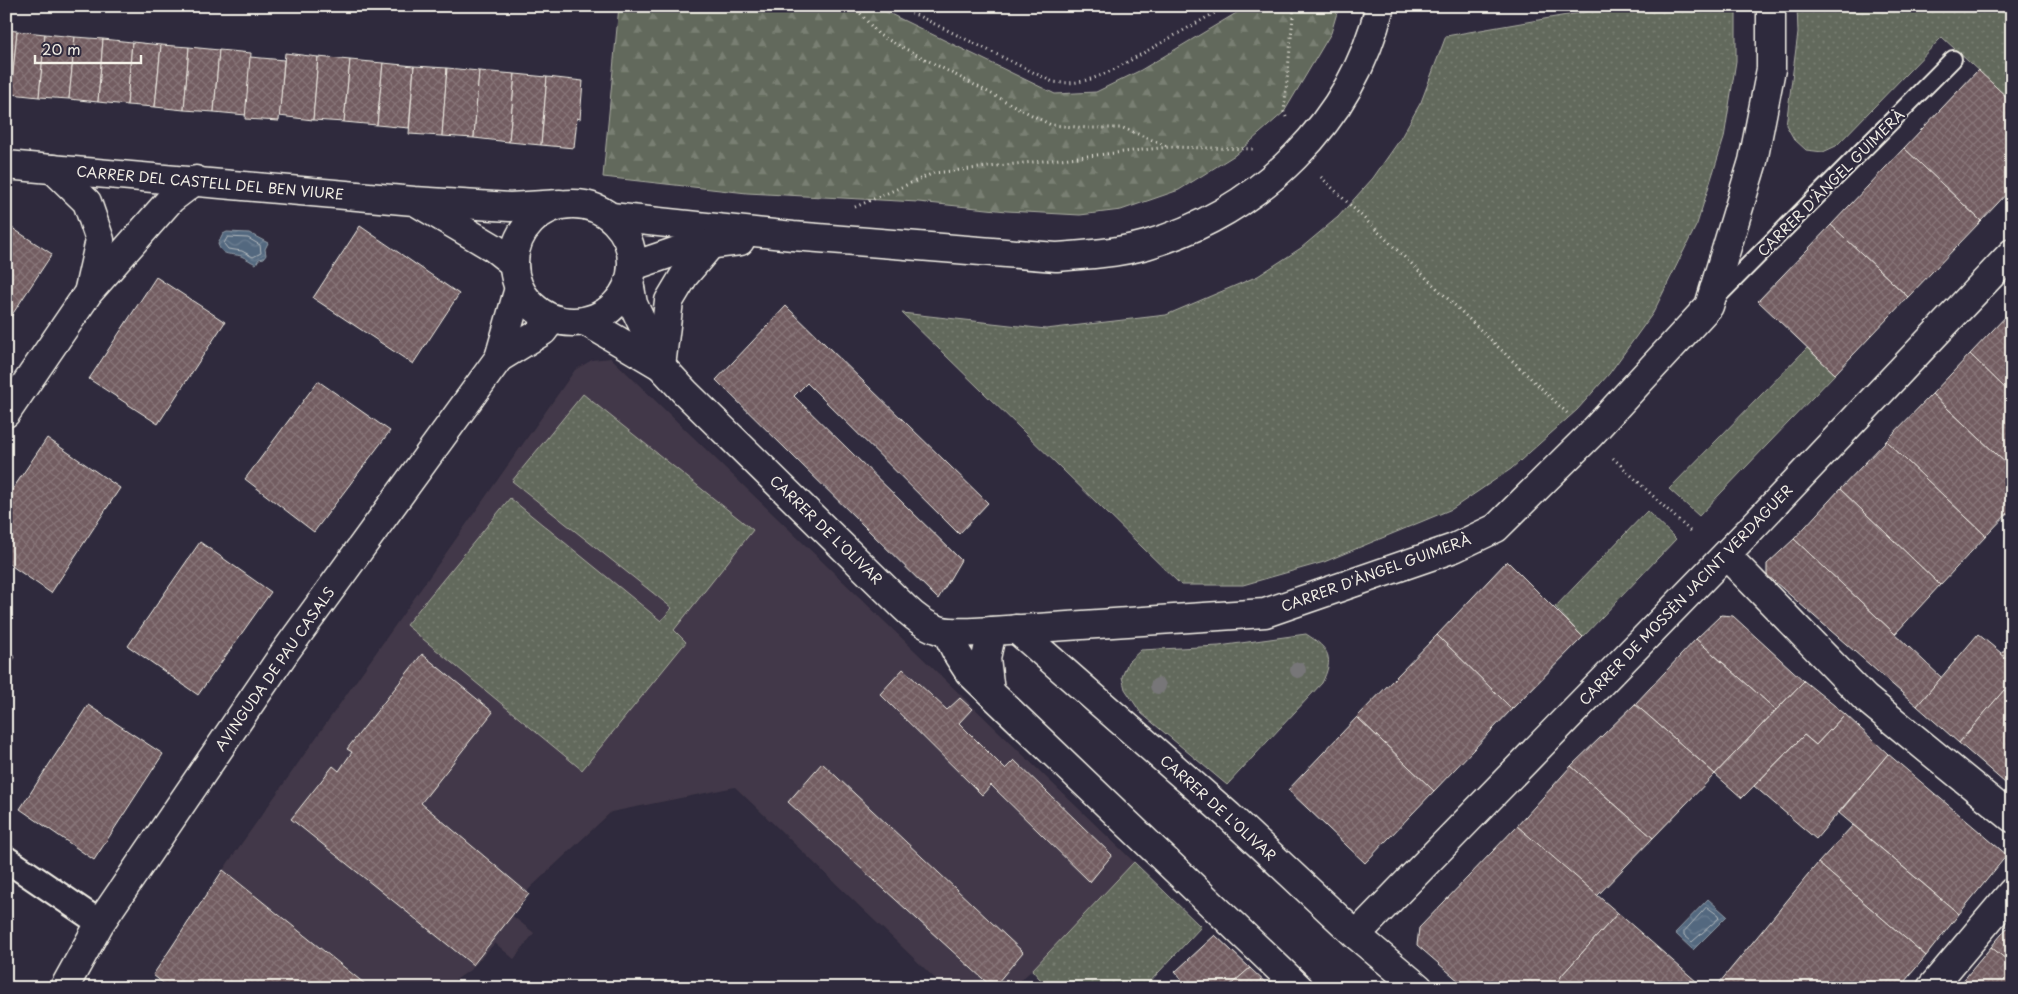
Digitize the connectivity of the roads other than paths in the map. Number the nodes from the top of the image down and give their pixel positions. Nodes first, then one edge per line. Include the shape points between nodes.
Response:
1 (1380, 6) edge
2 (1771, 6) edge
3 (1953, 59) dead end
4 (6, 165) edge
5 (53, 169) junction
6 (196, 180) junction
7 (414, 201) junction
8 (560, 204) junction
9 (610, 217) junction
10 (794, 236) junction
11 (712, 243) junction
12 (2012, 253) edge
13 (631, 274) junction
14 (516, 276) junction
15 (88, 293) junction
16 (1708, 306) junction
17 (552, 319) junction
18 (585, 321) junction
19 (499, 358) junction
20 (661, 366) junction
21 (6, 413) edge
22 (1726, 555) junction
23 (1004, 630) junction
24 (947, 633) junction
25 (990, 692) junction
26 (2012, 818) edge
27 (6, 858) edge
28 (2012, 892) edge
29 (100, 923) junction
30 (1356, 935) junction
31 (64, 988) edge
32 (1299, 988) edge
33 (1419, 988) edge
34 (1931, 988) edge

1 - 10 street via 1363,59 1346,91 1298,155 1245,199 1178,234 1144,245 1056,257
2 - 16 street, CARRER D'ÀNGEL GUIMERÀ via 1771,69 1753,161
3 - 16 lane, CARRER D'ÀNGEL GUIMERÀ
4 - 5 street, CARRER DEL CASTELL DEL BEN VIURE
5 - 6 street, CARRER DEL CASTELL DEL BEN VIURE
5 - 15 street via 87,202 100,240
6 - 7 street, CARRER DEL CASTELL DEL BEN VIURE
6 - 15 street via 171,199
7 - 8 street, CARRER DEL CASTELL DEL BEN VIURE via 510,207
7 - 14 street, CARRER DEL CASTELL DEL BEN VIURE via 494,248
8 - 9 street via 587,205
8 - 14 street via 536,216 519,238
9 - 10 street
9 - 13 street via 627,239
10 - 11 street
11 - 13 street via 688,247
11 - 20 street via 684,276 669,301
12 - 22 street, CARRER DE MOSSÈN JACINT VERDAGUER
13 - 18 street via 621,299 607,312
13 - 20 street, CARRER DE L'OLIVAR via 633,304
14 - 17 street via 533,307
14 - 19 street, AVINGUDA DE PAU CASALS
15 - 21 street
16 - 23 street, CARRER D'ÀNGEL GUIMERÀ via 1590,435 1496,528 1454,548 1265,612
17 - 18 street via 571,323
17 - 19 street, AVINGUDA DE PAU CASALS via 542,331
18 - 20 street, CARRER DE L'OLIVAR
19 - 29 street, AVINGUDA DE PAU CASALS via 285,652
20 - 24 street, CARRER DE L'OLIVAR via 915,618
22 - 26 street via 1865,698
22 - 30 street, CARRER DE MOSSÈN JACINT VERDAGUER
23 - 24 street, CARRER D'ÀNGEL GUIMERÀ
23 - 25 street via 986,658
23 - 30 street, CARRER DE L'OLIVAR via 1229,816
24 - 25 street via 969,672
25 - 32 street
27 - 29 street
28 - 34 street
29 - 31 street, AVINGUDA DE PAU CASALS
30 - 33 street, CARRER DE L'OLIVAR

